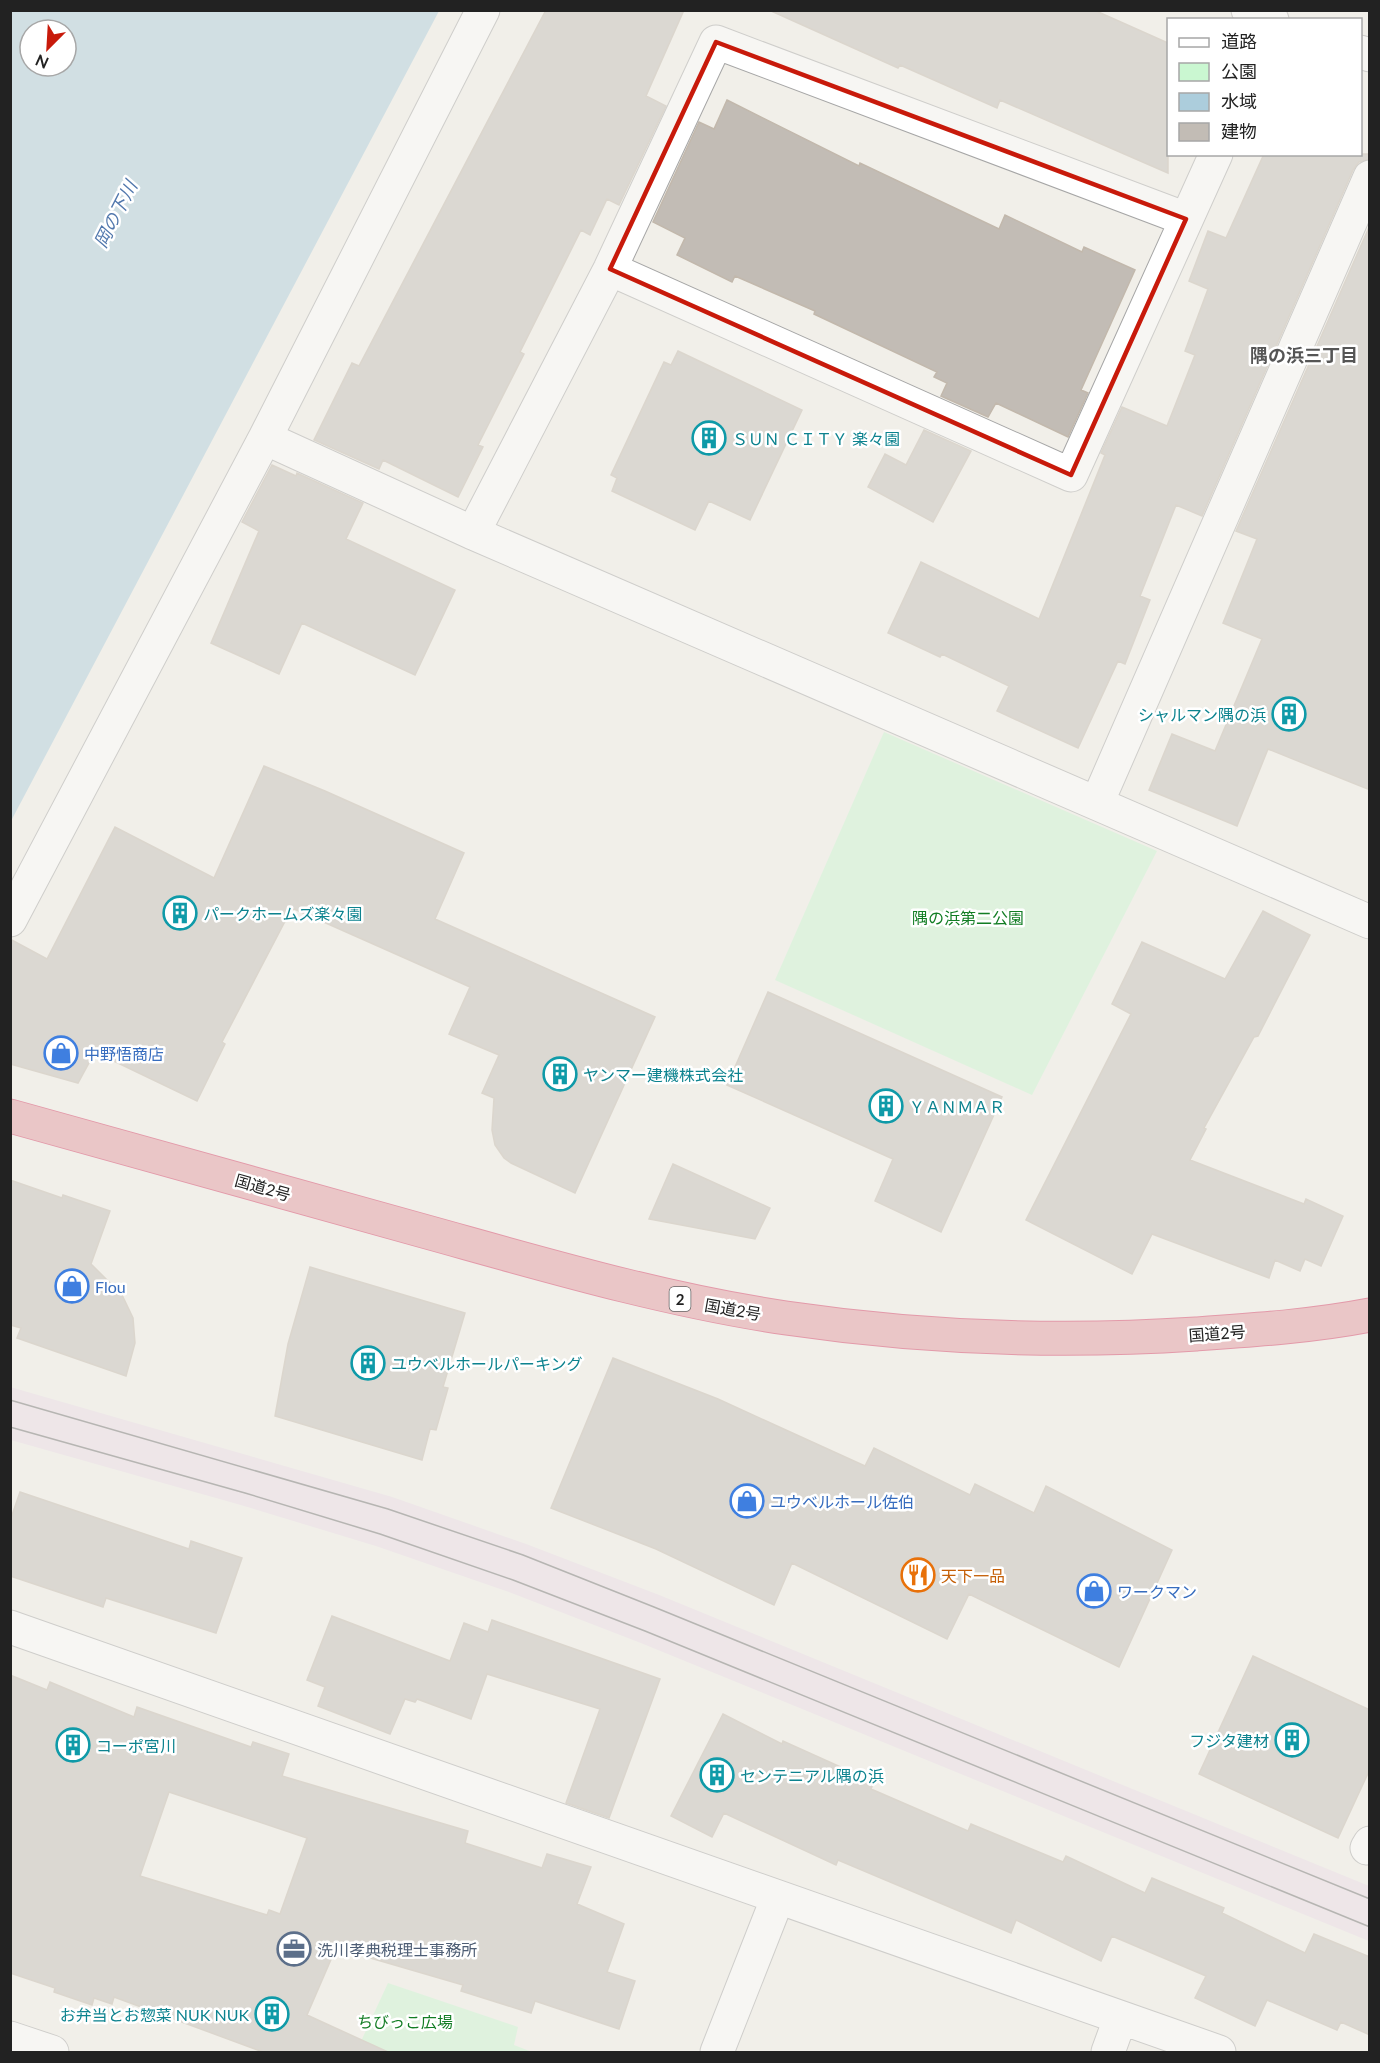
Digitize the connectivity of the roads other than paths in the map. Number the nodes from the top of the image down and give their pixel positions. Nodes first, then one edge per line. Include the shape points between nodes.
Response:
1 (483, 10) edge
2 (1248, 10) edge
3 (1267, 18) edge
4 (1215, 156) edge
5 (1370, 177) edge
6 (1186, 219) junction
7 (610, 269) junction
8 (265, 438) junction
9 (473, 533) junction
10 (1098, 803) junction
11 (10, 920) edge
12 (1370, 922) edge
13 (10, 1116) edge
14 (1370, 1315) edge
15 (10, 1627) edge
16 (778, 1897) junction
17 (1120, 2019) junction
18 (10, 2038) edge
19 (52, 2052) edge
20 (717, 2052) edge
21 (1108, 2052) edge
22 (1218, 2052) edge

1 - 8 street
2 - 3 street
4 - 6 street
5 - 10 street
6 - 7 street via 716,42
6 - 7 street via 1071,475
7 - 9 street
8 - 9 street
8 - 11 street
9 - 10 street
10 - 12 street
13 - 14 highway, 国道2号 / 2 via 560,1269 672,1298 785,1318 899,1332 1026,1339 1245,1331
15 - 16 street
16 - 17 street
16 - 20 street
17 - 21 street
17 - 22 street
18 - 19 street

